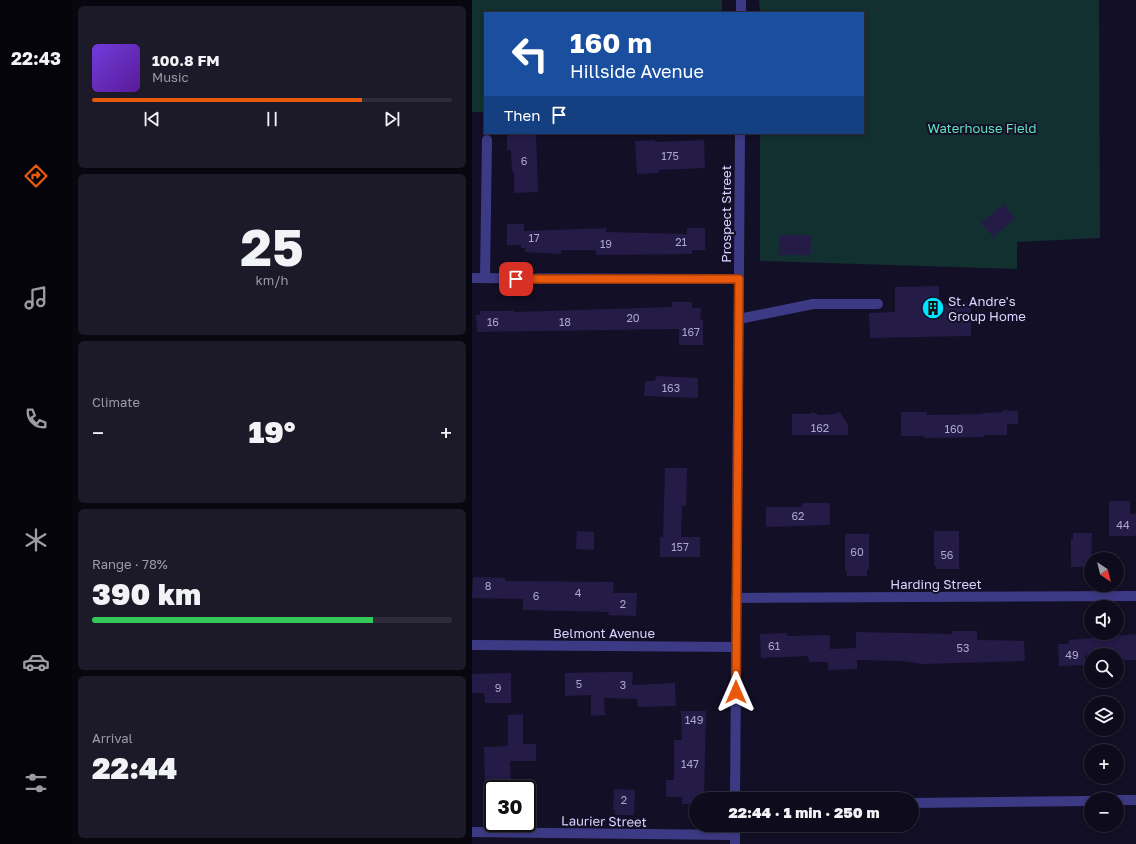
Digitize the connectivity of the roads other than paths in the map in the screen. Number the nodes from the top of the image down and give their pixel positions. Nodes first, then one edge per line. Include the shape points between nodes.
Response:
1 (741, 0) edge
2 (741, 12) edge
3 (740, 134) edge
4 (488, 140) dead end
5 (472, 278) edge
6 (485, 278) junction
7 (739, 279) junction
8 (878, 304) dead end
9 (739, 319) junction
10 (1136, 596) edge
11 (736, 598) junction
12 (472, 645) edge
13 (736, 647) junction
14 (735, 792) edge
15 (1124, 800) edge
16 (1136, 800) edge
17 (1084, 801) edge
18 (919, 803) edge
19 (472, 832) edge
20 (735, 835) edge

1 - 2 street
3 - 7 street, Prospect Street
4 - 6 street
5 - 6 street
6 - 7 street
7 - 9 street, Prospect Street
8 - 9 street via 813,304
9 - 11 street, Prospect Street
10 - 11 street, Harding Street
11 - 13 street, Prospect Street
12 - 13 street, Belmont Avenue
13 - 14 street, Prospect Street
15 - 16 street
17 - 18 street
19 - 20 street, Laurier Street

